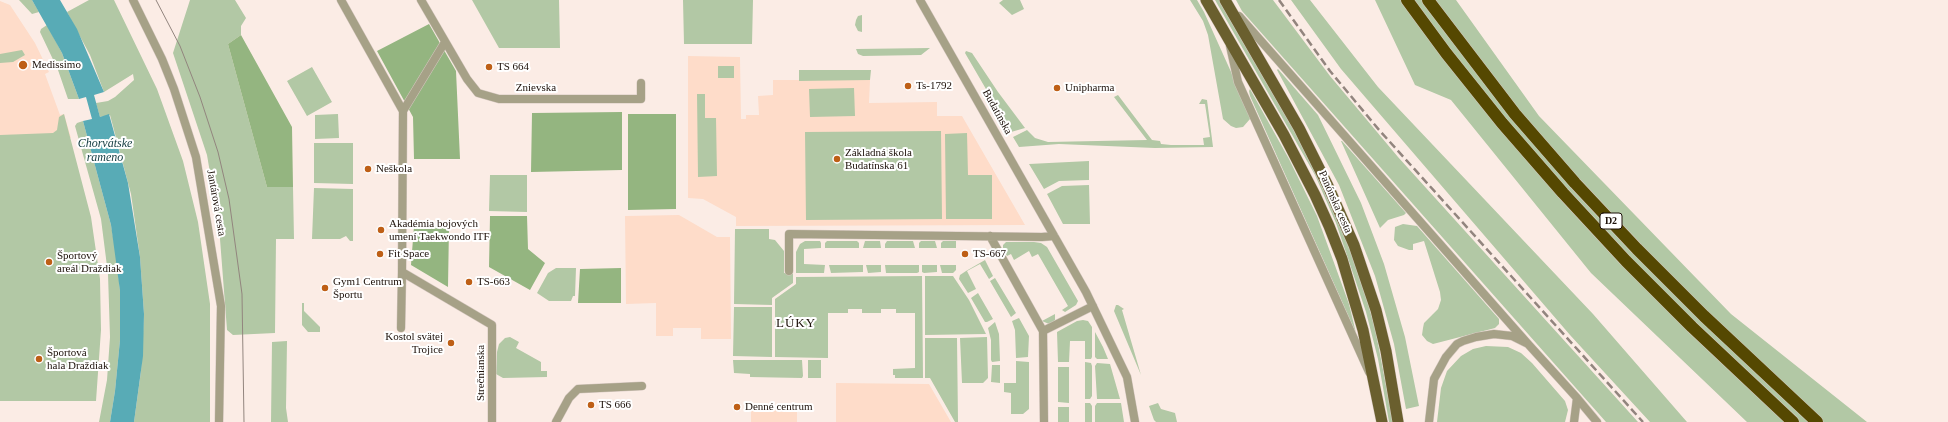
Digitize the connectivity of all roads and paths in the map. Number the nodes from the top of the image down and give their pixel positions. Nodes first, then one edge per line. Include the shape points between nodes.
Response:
1 (133, 0) edge
2 (340, 0) edge
3 (421, 0) edge
4 (920, 0) edge
5 (1206, 0) edge
6 (1407, 0) edge
7 (1428, 0) edge
8 (1226, 1) edge
9 (1227, 36) junction
10 (445, 42) junction
11 (641, 84) dead end
12 (403, 111) junction
13 (990, 236) junction
14 (1054, 236) junction
15 (789, 271) dead end
16 (402, 272) junction
17 (1093, 306) junction
18 (401, 328) dead end
19 (1043, 331) junction
20 (1528, 344) junction
21 (1375, 383) junction
22 (642, 386) dead end
23 (1577, 398) junction
24 (219, 422) edge
25 (492, 422) edge
26 (556, 422) edge
27 (1044, 422) edge
28 (1136, 422) edge
29 (1382, 422) edge
30 (1398, 422) edge
31 (1429, 422) edge
32 (1574, 422) edge
33 (1597, 422) edge
34 (1793, 422) edge
35 (1817, 422) edge

1 - 24 street, Jantárová cesta via 171,81 196,157 221,306
2 - 12 street
3 - 10 street, Znievska
4 - 14 street, Budatínska
5 - 9 main road, Panónska cesta
6 - 34 highway, D2 via 1446,53 1563,193 1626,261
7 - 35 highway, D2 via 1515,114 1580,188 1704,316
8 - 20 street
8 - 30 main road, Panónska cesta via 1299,128 1354,246 1376,310
9 - 21 street, Panónska cesta via 1238,82
9 - 21 main road, Panónska cesta via 1284,135 1329,226 1352,289
10 - 11 street, Znievska via 478,93 499,98 641,99
10 - 12 street
12 - 16 street
13 - 14 street
13 - 15 street via 789,234
13 - 19 street
14 - 17 street, Budatínska
16 - 18 street
16 - 25 street, Strečnianska via 492,325
17 - 19 street
17 - 28 street, Budatínska via 1128,377
19 - 27 street
20 - 23 street
20 - 31 street via 1512,336 1494,334 1457,344 1446,357 1434,379
21 - 29 main road, Panónska cesta
22 - 26 street via 578,389 569,398
23 - 32 street
23 - 33 street

